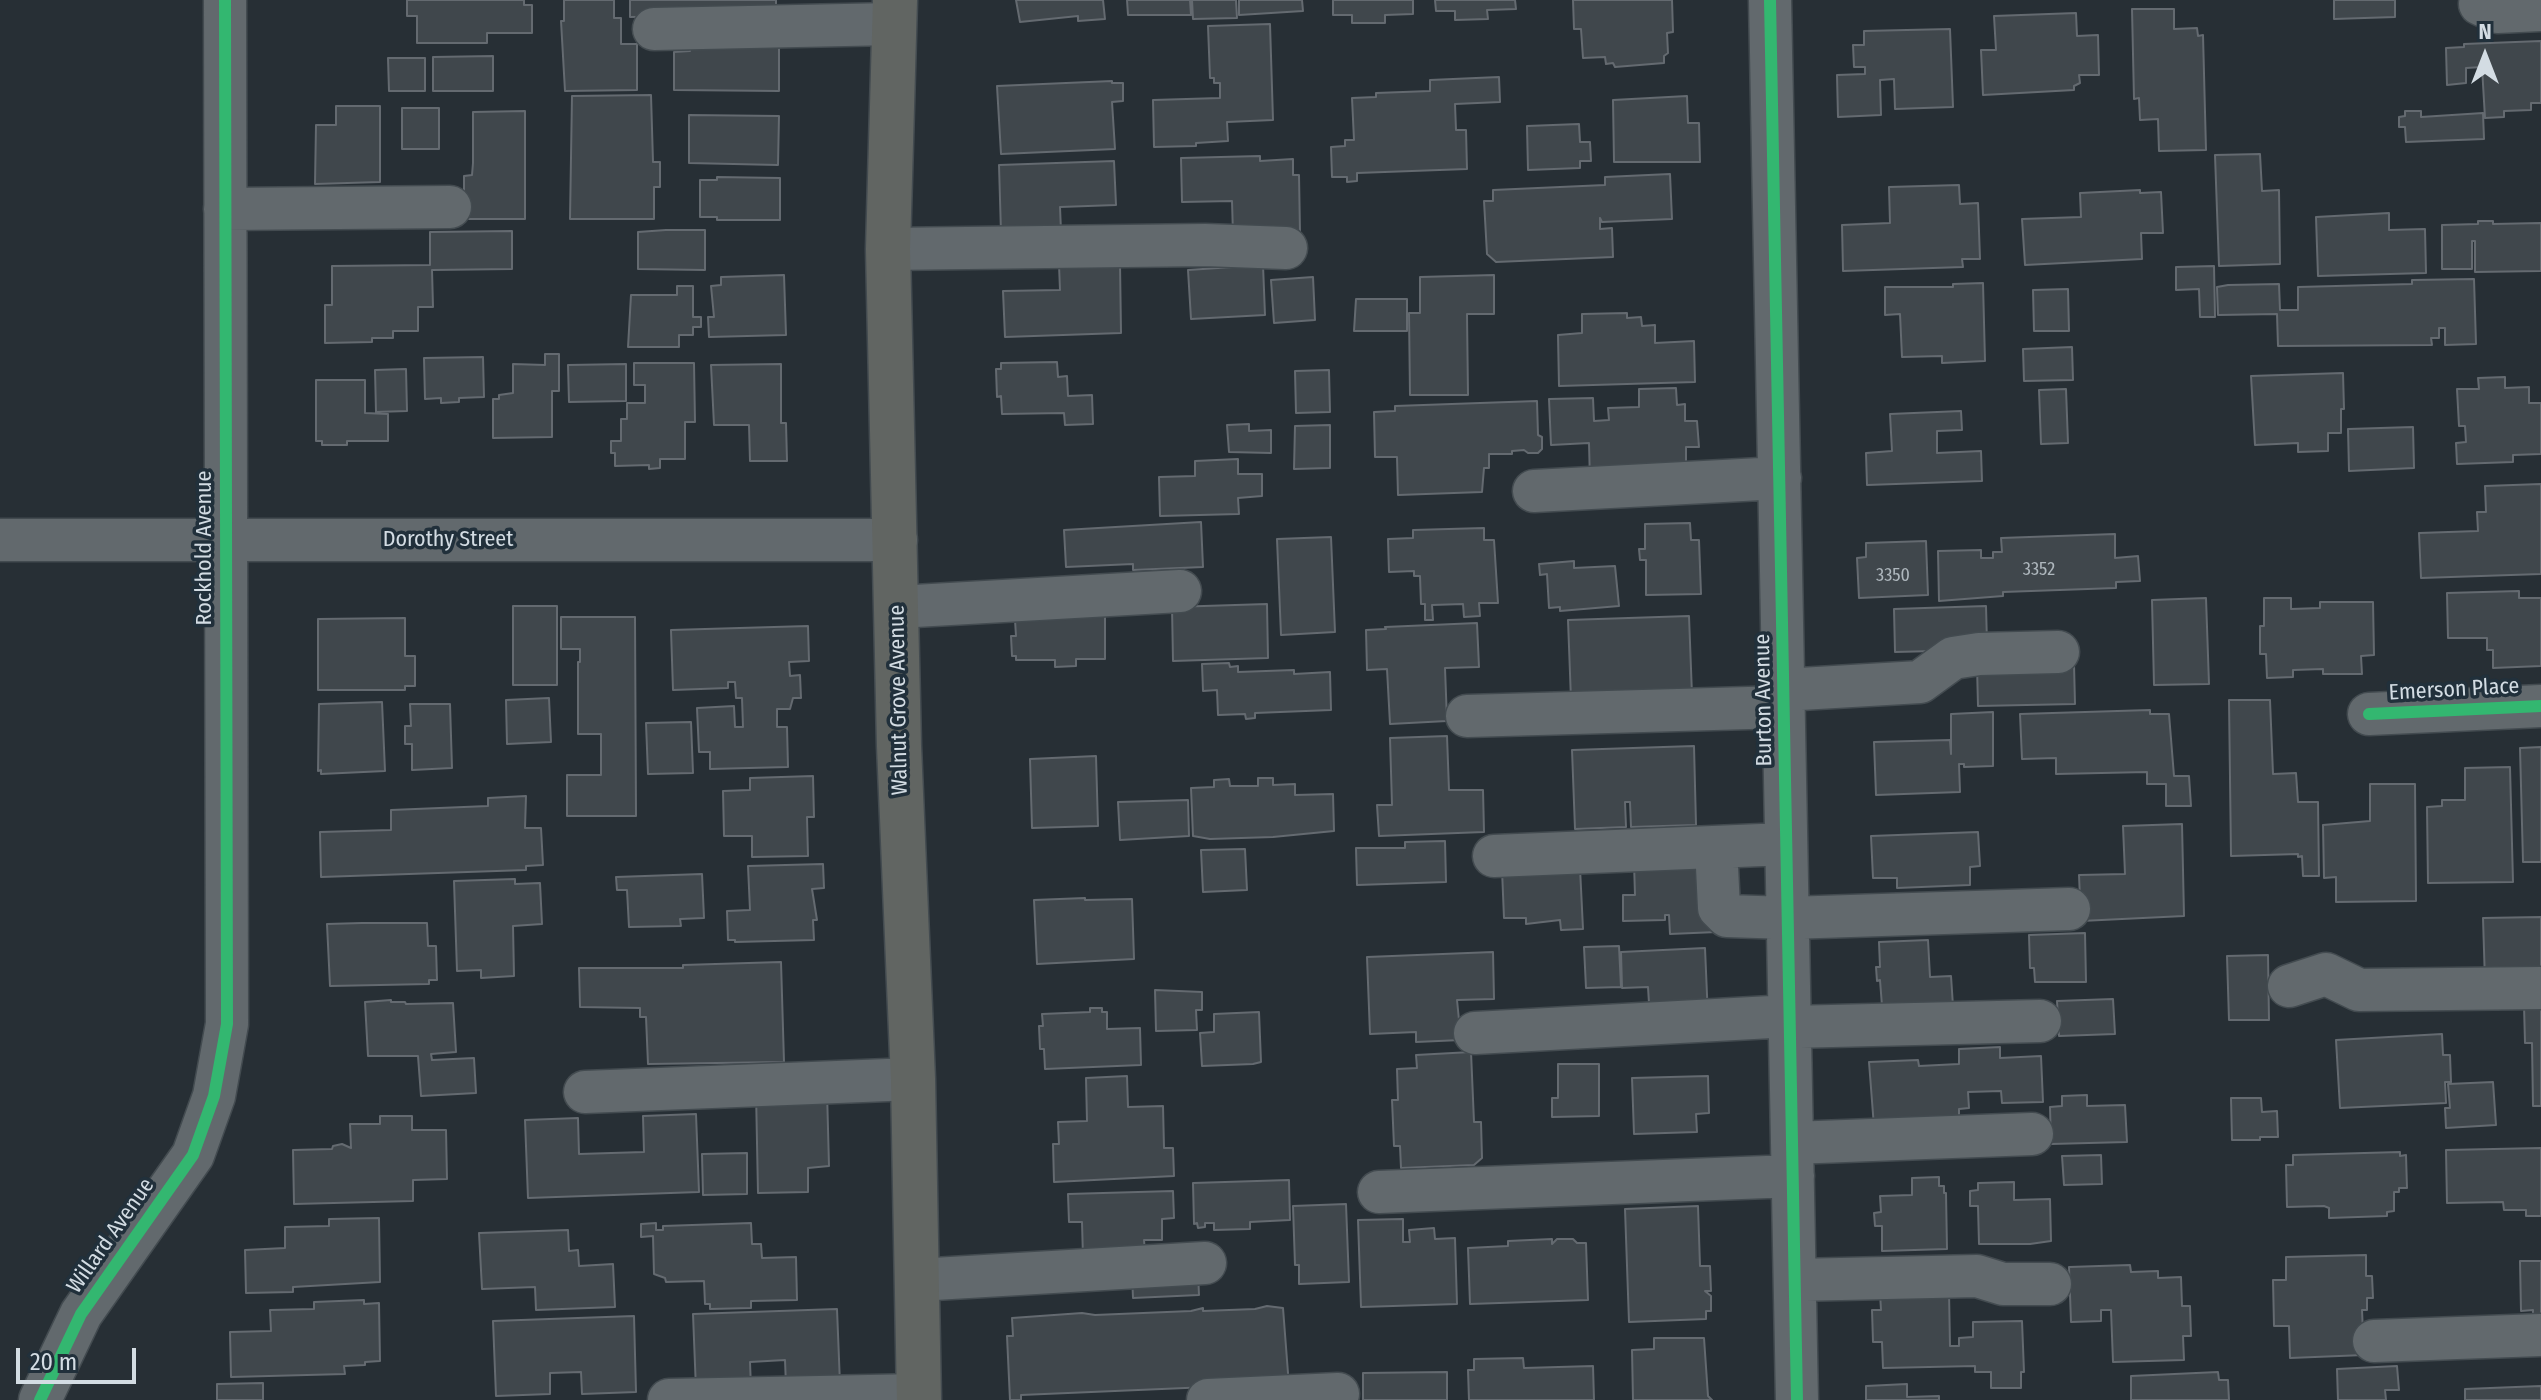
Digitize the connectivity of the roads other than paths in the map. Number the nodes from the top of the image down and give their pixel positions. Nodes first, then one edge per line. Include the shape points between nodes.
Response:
1 (225, 0) edge
2 (1770, 0) edge
3 (2480, 4) dead end
4 (2541, 10) edge
5 (894, 12) edge
6 (654, 29) dead end
7 (450, 207) dead end
8 (225, 209) junction
9 (1286, 248) dead end
10 (888, 249) junction
11 (1780, 478) junction
12 (1534, 491) dead end
13 (0, 540) edge
14 (225, 540) junction
15 (896, 540) junction
16 (1180, 591) dead end
17 (897, 607) junction
18 (2058, 652) dead end
19 (1784, 698) junction
20 (2541, 706) edge
21 (2369, 714) dead end
22 (1467, 716) dead end
23 (1786, 844) junction
24 (1716, 847) junction
25 (1494, 856) dead end
26 (2069, 909) dead end
27 (1788, 918) junction
28 (2289, 986) dead end
29 (2541, 988) edge
30 (2040, 1021) dead end
31 (1790, 1022) junction
32 (1475, 1033) dead end
33 (913, 1079) junction
34 (585, 1092) dead end
35 (214, 1096) joint
36 (2032, 1134) dead end
37 (1793, 1160) junction
38 (1379, 1192) dead end
39 (1205, 1263) dead end
40 (917, 1280) junction
41 (1795, 1280) junction
42 (2050, 1284) dead end
43 (2541, 1335) edge
44 (2374, 1341) dead end
45 (1338, 1394) dead end
46 (919, 1397) edge
47 (40, 1400) edge
48 (669, 1400) edge
49 (1208, 1400) edge
50 (1797, 1400) edge

1 - 8 street, Rockhold Avenue
2 - 11 street, Burton Avenue
3 - 4 street via 2497,12
5 - 6 street
5 - 10 main road, Walnut Grove Avenue
7 - 8 street
8 - 14 street, Rockhold Avenue
9 - 10 street
10 - 15 main road, Walnut Grove Avenue
11 - 12 street
11 - 19 street, Burton Avenue
13 - 14 street, Dorothy Street
14 - 15 street, Dorothy Street
14 - 35 street, Rockhold Avenue via 227,1024
15 - 17 main road, Walnut Grove Avenue
16 - 17 street
17 - 33 main road, Walnut Grove Avenue
18 - 19 street via 1953,658 1920,682
19 - 22 street
19 - 23 street, Burton Avenue
20 - 21 street, Emerson Place
23 - 24 street
23 - 27 street, Burton Avenue
24 - 25 street
24 - 27 street via 1722,913
26 - 27 street
27 - 31 street, Burton Avenue
28 - 29 street via 2326,974 2359,990
30 - 31 street
31 - 32 street
31 - 37 street, Burton Avenue
33 - 34 street
33 - 40 main road, Walnut Grove Avenue
35 - 47 street, Willard Avenue via 193,1155 81,1314
36 - 37 street
37 - 38 street
37 - 41 street, Burton Avenue
39 - 40 street
40 - 46 main road, Walnut Grove Avenue
41 - 42 street via 1977,1276 2003,1284
41 - 50 street, Burton Avenue
43 - 44 street
45 - 49 street
46 - 48 street

